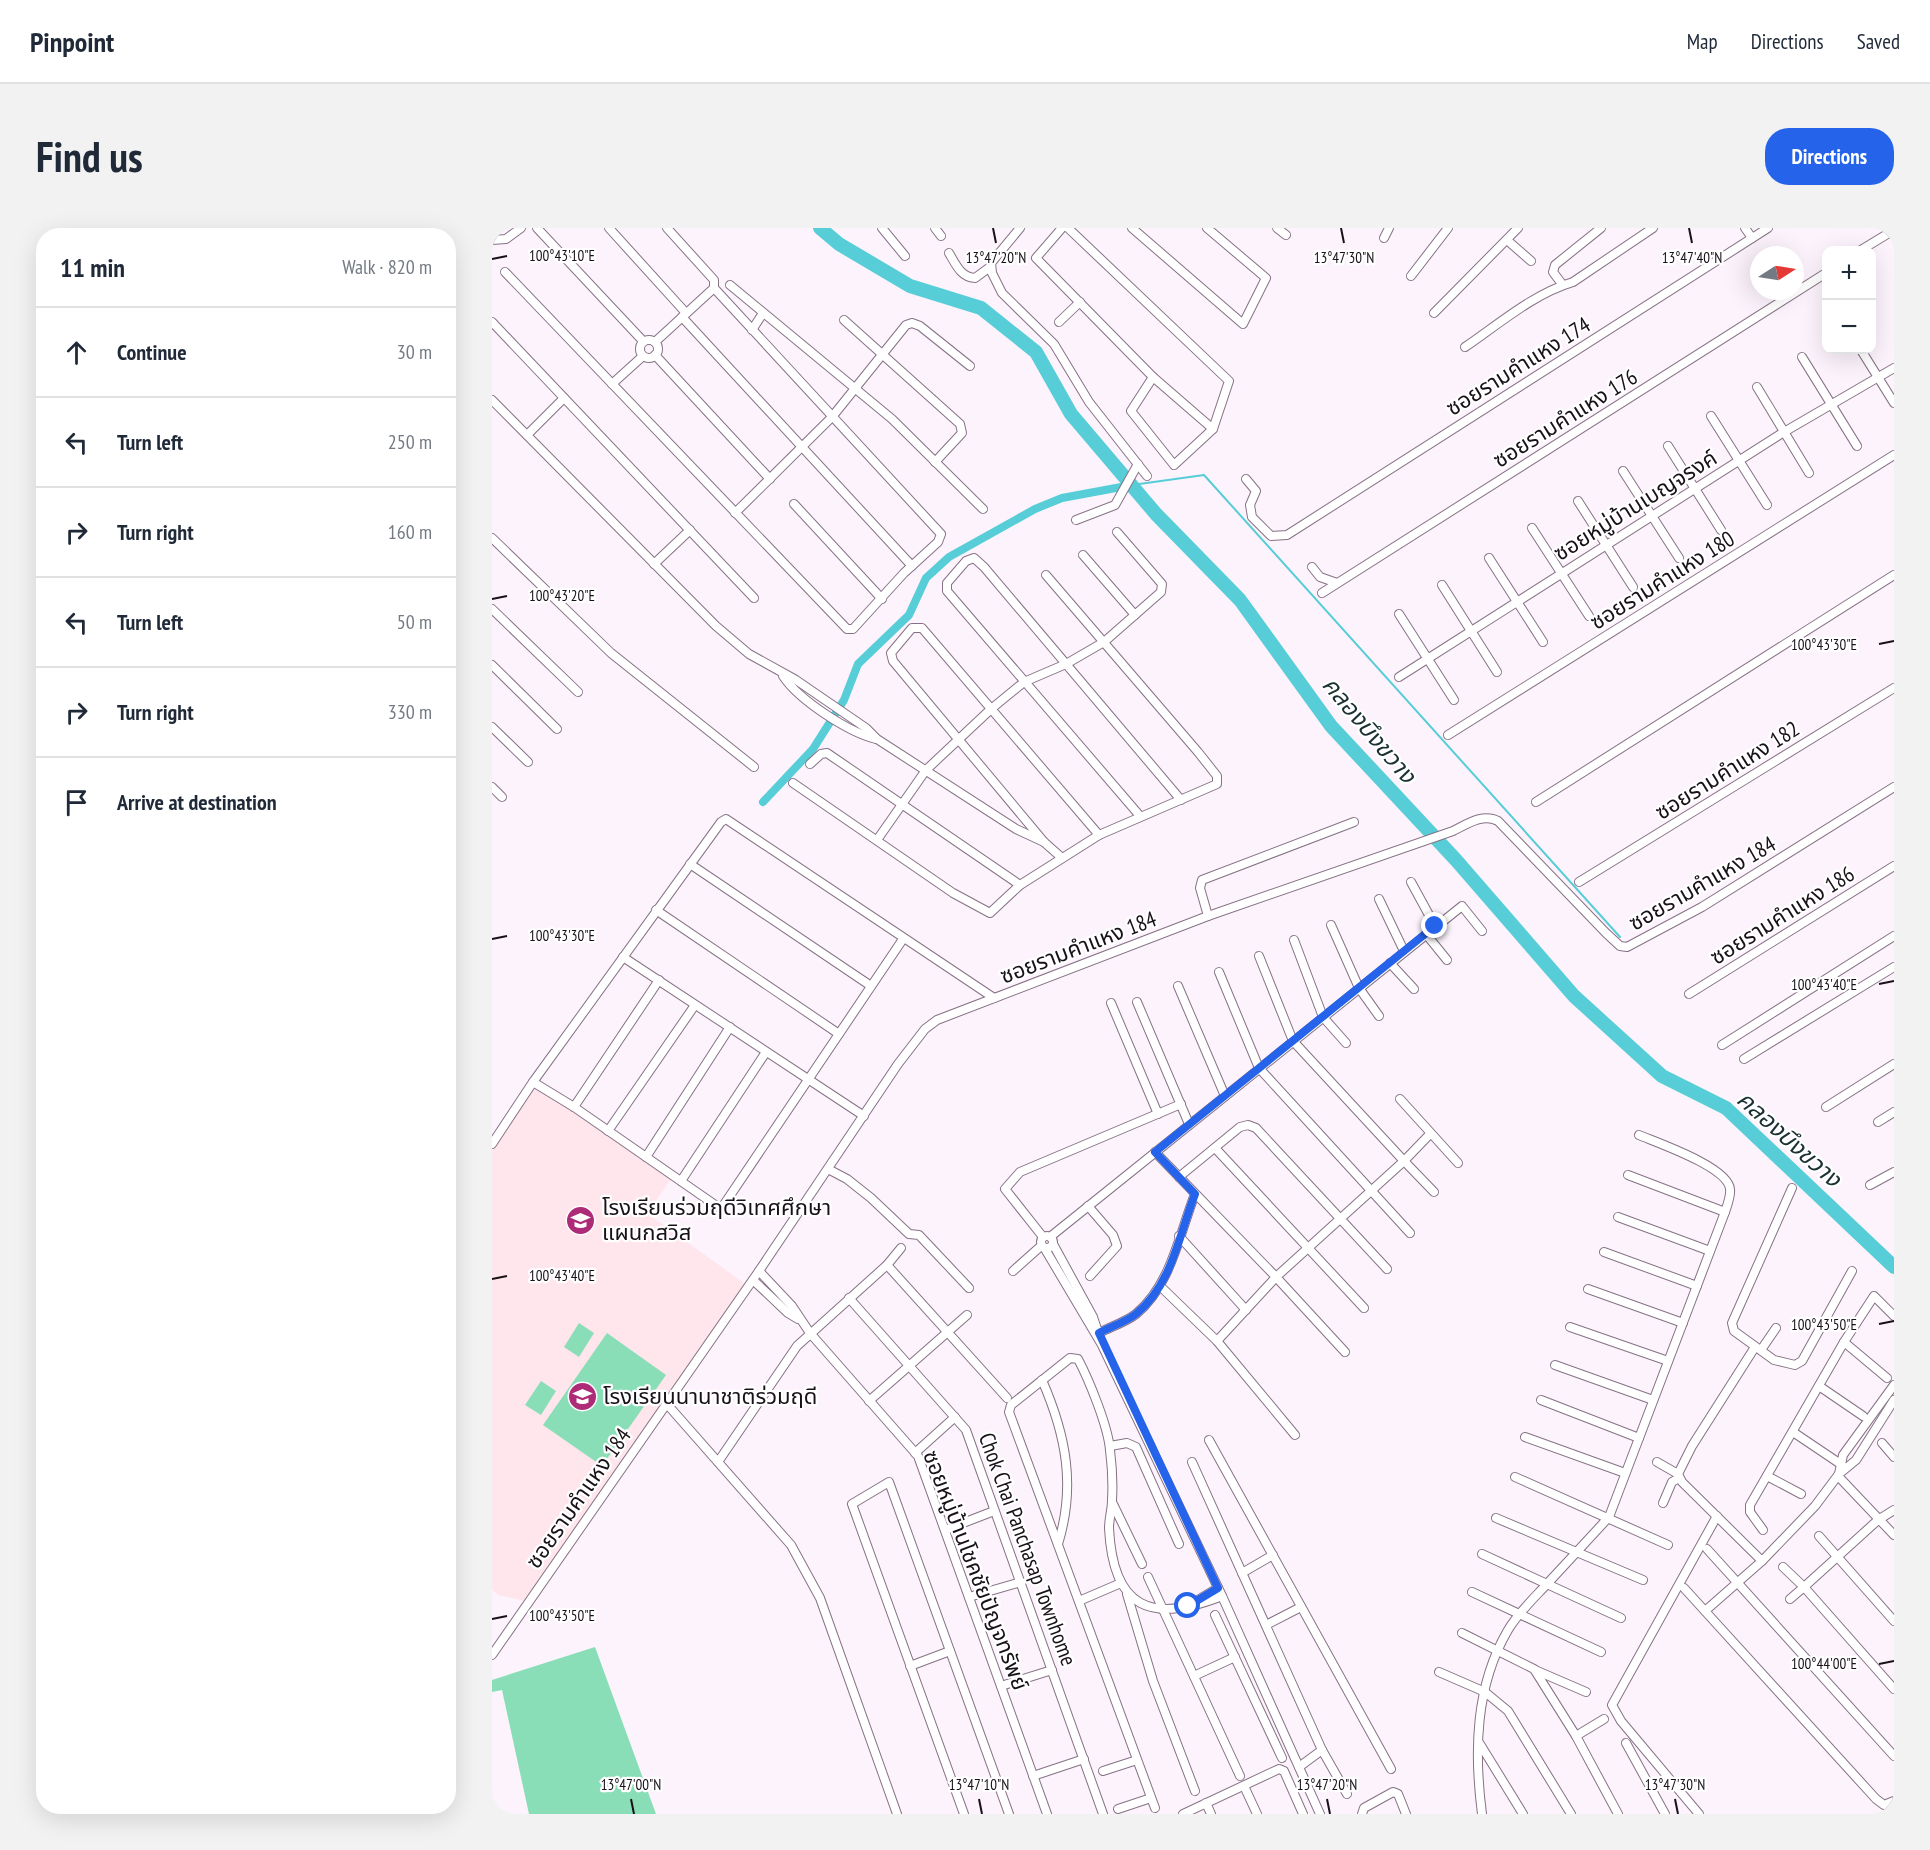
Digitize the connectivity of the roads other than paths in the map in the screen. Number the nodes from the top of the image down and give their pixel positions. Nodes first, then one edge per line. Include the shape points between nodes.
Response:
1 (521, 228) edge
2 (537, 228) edge
3 (609, 228) edge
4 (667, 228) edge
5 (882, 228) edge
6 (935, 228) edge
7 (1020, 228) edge
8 (1062, 228) edge
9 (1068, 228) edge
10 (1132, 228) edge
11 (1207, 228) edge
12 (1277, 228) edge
13 (1389, 228) edge
14 (1448, 228) edge
15 (1518, 228) edge
16 (1602, 228) edge
17 (1653, 228) edge
18 (1745, 228) edge
19 (1768, 228) edge
20 (1894, 230) edge
21 (1286, 235) dead end
22 (941, 236) dead end
23 (1384, 238) dead end
24 (1752, 238) junction
25 (492, 240) edge
26 (1507, 240) junction
27 (1868, 246) edge
28 (949, 253) dead end
29 (905, 256) dead end
30 (1532, 261) dead end
31 (990, 267) junction
32 (505, 272) dead end
33 (1412, 276) dead end
34 (1822, 276) edge
35 (1562, 284) junction
36 (730, 285) dead end
37 (714, 288) junction
38 (1080, 302) junction
39 (763, 313) junction
40 (1434, 313) dead end
41 (684, 315) junction
42 (844, 320) dead end
43 (492, 322) edge
44 (1059, 322) dead end
45 (752, 330) junction
46 (643, 342) junction
47 (655, 342) junction
48 (1465, 347) dead end
49 (1864, 354) edge
50 (655, 355) junction
51 (883, 355) junction
52 (643, 356) junction
53 (1802, 357) dead end
54 (970, 366) dead end
55 (1894, 368) edge
56 (1878, 376) junction
57 (1153, 377) junction
58 (612, 384) junction
59 (1757, 387) dead end
60 (856, 389) junction
61 (564, 398) junction
62 (492, 400) edge
63 (1894, 403) edge
64 (1831, 404) junction
65 (1711, 416) dead end
66 (832, 417) junction
67 (1213, 429) junction
68 (1784, 432) junction
69 (527, 435) junction
70 (1668, 446) dead end
71 (1857, 446) dead end
72 (802, 449) junction
73 (1894, 455) edge
74 (1740, 461) junction
75 (935, 462) junction
76 (1138, 464) junction
77 (1623, 471) dead end
78 (1809, 473) dead end
79 (1147, 476) dead end
80 (770, 479) junction
81 (1246, 479) dead end
82 (1695, 489) junction
83 (1578, 501) dead end
84 (794, 504) dead end
85 (1767, 505) dead end
86 (982, 509) dead end
87 (735, 513) junction
88 (1651, 517) junction
89 (1076, 520) dead end
90 (1532, 528) dead end
91 (690, 530) junction
92 (1721, 530) dead end
93 (1117, 532) dead end
94 (492, 538) edge
95 (1607, 545) junction
96 (1083, 555) dead end
97 (1489, 558) dead end
98 (1679, 558) dead end
99 (654, 564) junction
100 (912, 566) junction
101 (1312, 567) dead end
102 (1562, 573) junction
103 (1046, 575) dead end
104 (1894, 575) edge
105 (1336, 584) junction
106 (1442, 585) dead end
107 (1633, 587) dead end
108 (1322, 593) dead end
109 (754, 598) dead end
110 (882, 600) junction
111 (1517, 602) junction
112 (492, 609) edge
113 (1399, 614) dead end
114 (1135, 615) junction
115 (1589, 616) dead end
116 (1471, 630) junction
117 (1104, 642) junction
118 (1543, 642) dead end
119 (1428, 658) junction
120 (1066, 664) junction
121 (492, 665) edge
122 (1497, 672) dead end
123 (782, 675) junction
124 (1399, 677) dead end
125 (1024, 682) junction
126 (1894, 688) edge
127 (578, 692) dead end
128 (1454, 700) dead end
129 (991, 709) junction
130 (492, 727) edge
131 (557, 729) dead end
132 (1448, 735) dead end
133 (959, 737) junction
134 (877, 739) junction
135 (528, 762) dead end
136 (810, 764) dead end
137 (754, 767) dead end
138 (926, 770) junction
139 (793, 783) dead end
140 (492, 787) edge
141 (1894, 787) edge
142 (502, 797) dead end
143 (1181, 800) junction
144 (1536, 802) dead end
145 (901, 804) junction
146 (1140, 816) junction
147 (1354, 822) dead end
148 (1099, 834) junction
149 (877, 840) junction
150 (1044, 842) junction
151 (1062, 858) junction
152 (690, 864) junction
153 (1894, 866) edge
154 (1411, 882) dead end
155 (1579, 882) dead end
156 (1020, 885) junction
157 (1378, 899) dead end
158 (656, 910) junction
159 (1208, 916) junction
160 (1331, 925) dead end
161 (1435, 926) junction
162 (1482, 931) dead end
163 (1425, 934) junction
164 (1894, 936) edge
165 (903, 939) junction
166 (1294, 940) dead end
167 (1404, 951) junction
168 (1259, 956) dead end
169 (623, 957) junction
170 (1447, 960) dead end
171 (1390, 963) junction
172 (1894, 967) edge
173 (1219, 972) dead end
174 (659, 980) junction
175 (871, 986) junction
176 (1178, 986) dead end
177 (1359, 988) junction
178 (1414, 989) dead end
179 (1689, 994) dead end
180 (994, 998) junction
181 (1137, 1002) dead end
182 (1112, 1003) dead end
183 (696, 1005) junction
184 (1379, 1016) dead end
185 (1323, 1017) junction
186 (730, 1027) junction
187 (839, 1034) junction
188 (1293, 1041) junction
189 (1346, 1043) dead end
190 (1722, 1045) dead end
191 (766, 1052) junction
192 (1744, 1059) dead end
193 (1894, 1064) edge
194 (1259, 1068) junction
195 (808, 1080) junction
196 (533, 1082) junction
197 (1225, 1096) junction
198 (1400, 1099) dead end
199 (1181, 1104) junction
200 (574, 1107) junction
201 (1826, 1107) dead end
202 (1894, 1112) edge
203 (1158, 1114) junction
204 (864, 1116) junction
205 (1878, 1122) dead end
206 (1189, 1125) junction
207 (608, 1131) junction
208 (1430, 1134) junction
209 (1639, 1135) dead end
210 (492, 1144) edge
211 (1215, 1148) junction
212 (1155, 1152) junction
213 (646, 1157) junction
214 (1404, 1161) junction
215 (1458, 1163) dead end
216 (828, 1169) junction
217 (1894, 1172) edge
218 (1628, 1174) dead end
219 (1179, 1178) junction
220 (681, 1181) junction
221 (1870, 1185) dead end
222 (1792, 1188) dead end
223 (1371, 1191) junction
224 (1434, 1192) dead end
225 (1195, 1194) junction
226 (1088, 1206) junction
227 (1725, 1212) junction
228 (1618, 1217) dead end
229 (1339, 1220) junction
230 (1410, 1233) dead end
231 (1179, 1236) junction
232 (1049, 1239) junction
233 (1043, 1247) junction
234 (1309, 1247) junction
235 (901, 1248) dead end
236 (1710, 1251) junction
237 (1604, 1252) dead end
238 (888, 1264) junction
239 (1387, 1269) dead end
240 (759, 1271) junction
241 (1013, 1271) dead end
242 (1852, 1271) dead end
243 (1090, 1276) dead end
244 (1276, 1277) junction
245 (753, 1280) junction
246 (1697, 1286) junction
247 (1160, 1287) junction
248 (969, 1288) dead end
249 (1072, 1288) junction
250 (1588, 1289) dead end
251 (849, 1298) junction
252 (1364, 1308) dead end
253 (1246, 1310) junction
254 (967, 1314) dead end
255 (1894, 1316) edge
256 (798, 1319) junction
257 (1683, 1323) junction
258 (1570, 1327) dead end
259 (1776, 1328) dead end
260 (948, 1330) junction
261 (810, 1333) junction
262 (1099, 1333) junction
263 (1217, 1341) junction
264 (1844, 1342) junction
265 (1102, 1345) junction
266 (1758, 1348) junction
267 (1345, 1352) dead end
268 (1668, 1361) junction
269 (1556, 1365) dead end
270 (910, 1366) junction
271 (1887, 1378) dead end
272 (1041, 1380) junction
273 (1894, 1385) edge
274 (1819, 1386) junction
275 (1007, 1398) dead end
276 (1541, 1400) dead end
277 (1653, 1400) junction
278 (1894, 1400) edge
279 (869, 1401) junction
280 (666, 1403) junction
281 (956, 1417) junction
282 (1865, 1419) junction
283 (1876, 1430) junction
284 (1793, 1432) junction
285 (1294, 1435) dead end
286 (1525, 1437) dead end
287 (1639, 1438) junction
288 (1209, 1440) dead end
289 (1882, 1443) dead end
290 (1110, 1446) junction
291 (915, 1453) junction
292 (1894, 1457) edge
293 (718, 1462) junction
294 (1192, 1462) dead end
295 (1657, 1462) dead end
296 (1840, 1464) junction
297 (1848, 1469) junction
298 (1626, 1473) junction
299 (1839, 1475) junction
300 (1679, 1476) junction
301 (1767, 1476) junction
302 (1515, 1477) dead end
303 (1801, 1494) dead end
304 (1112, 1502) junction
305 (1663, 1503) dead end
306 (1894, 1510) edge
307 (994, 1511) junction
308 (1717, 1516) junction
309 (1609, 1517) junction
310 (1496, 1518) dead end
311 (1878, 1520) junction
312 (945, 1530) junction
313 (1763, 1530) dead end
314 (1894, 1534) edge
315 (1818, 1536) dead end
316 (1058, 1544) junction
317 (1179, 1544) dead end
318 (1668, 1545) dead end
319 (1707, 1549) dead end
320 (1579, 1552) junction
321 (1482, 1554) dead end
322 (1273, 1555) junction
323 (1838, 1556) junction
324 (1762, 1561) junction
325 (1142, 1564) dead end
326 (1782, 1567) dead end
327 (1242, 1573) junction
328 (1148, 1577) dead end
329 (1643, 1580) dead end
330 (1021, 1582) junction
331 (1737, 1582) junction
332 (1121, 1583) junction
333 (1547, 1584) junction
334 (1804, 1587) junction
335 (1684, 1588) dead end
336 (1220, 1592) junction
337 (1472, 1592) dead end
338 (1126, 1593) junction
339 (969, 1597) junction
340 (1790, 1599) dead end
341 (1079, 1601) junction
342 (1301, 1607) junction
343 (1163, 1610) junction
344 (1705, 1611) junction
345 (1215, 1615) dead end
346 (1518, 1615) junction
347 (1621, 1618) dead end
348 (1894, 1621) edge
349 (1266, 1625) junction
350 (1462, 1633) dead end
351 (950, 1651) junction
352 (1497, 1651) junction
353 (1601, 1652) dead end
354 (492, 1655) edge
355 (1235, 1658) junction
356 (910, 1666) junction
357 (1052, 1670) junction
358 (1534, 1670) junction
359 (1439, 1672) dead end
360 (1194, 1676) junction
361 (1001, 1686) junction
362 (1894, 1689) edge
363 (1485, 1692) junction
364 (1586, 1692) dead end
365 (1604, 1719) dead end
366 (1576, 1736) junction
367 (1626, 1743) dead end
368 (1480, 1744) junction
369 (1323, 1750) junction
370 (1894, 1756) edge
371 (1282, 1758) dead end
372 (1084, 1759) junction
373 (1137, 1760) junction
374 (1299, 1767) junction
375 (1390, 1768) dead end
376 (1103, 1771) dead end
377 (1033, 1776) junction
378 (1239, 1776) dead end
379 (1244, 1786) junction
380 (1195, 1791) dead end
381 (1347, 1794) dead end
382 (1151, 1798) junction
383 (1894, 1801) edge
384 (1206, 1803) junction
385 (1155, 1808) dead end
386 (1118, 1809) dead end
387 (897, 1814) edge
388 (964, 1814) edge
389 (1009, 1814) edge
390 (1047, 1814) edge
391 (1103, 1814) edge
392 (1183, 1814) edge
393 (1211, 1814) edge
394 (1257, 1814) edge
395 (1303, 1814) edge
396 (1320, 1814) edge
397 (1362, 1814) edge
398 (1406, 1814) edge
399 (1482, 1814) edge
400 (1523, 1814) edge
401 (1570, 1814) edge
402 (1618, 1814) edge
403 (1665, 1814) edge
404 (1699, 1814) edge

1 - 25 street via 506,239
2 - 46 street
3 - 41 street
4 - 37 street via 714,280
5 - 29 street
6 - 22 street
7 - 31 street
8 - 38 street via 1035,258
9 - 67 street via 1229,381
10 - 11 street via 1243,324 1266,278
12 - 21 street
13 - 23 street
14 - 33 street
15 - 26 street
16 - 35 street via 1555,265 1553,272
17 - 35 street via 1573,282
18 - 24 street
19 - 24 street, ซอยรามคำแหง 174
20 - 27 street
24 - 81 street, ซอยรามคำแหง 174 via 1287,536 1271,536 1256,522 1250,505 1256,491
26 - 30 street
26 - 40 street
28 - 31 street via 968,277 975,278
31 - 76 street via 1002,293 1054,344 1089,402
32 - 58 street
34 - 105 street, ซอยรามคำแหง 176
35 - 48 street
36 - 39 street
37 - 41 street
37 - 45 street
38 - 44 street
38 - 57 street
39 - 45 street
39 - 60 street
41 - 47 street
41 - 72 street
42 - 51 street
43 - 61 street
45 - 66 street
46 - 47 street
46 - 52 street via 639,349
47 - 50 street
49 - 56 street
50 - 52 street
50 - 80 street
51 - 54 street via 906,325 912,323
51 - 60 street
51 - 75 street via 962,427 962,433
52 - 58 street
53 - 64 street
55 - 56 street, ซอยหมู่บ้านเบญจรงค์
56 - 63 street
56 - 64 street, ซอยหมู่บ้านเบญจรงค์
57 - 67 street
57 - 67 street via 1131,411 1174,465
58 - 87 street
59 - 68 street
60 - 66 street
60 - 75 street
61 - 69 street
61 - 91 street
62 - 69 street
64 - 68 street, ซอยหมู่บ้านเบญจรงค์
64 - 71 street
65 - 74 street
66 - 72 street
66 - 100 street via 940,534 938,542
68 - 74 street, ซอยหมู่บ้านเบญจรงค์
68 - 78 street
69 - 99 street
70 - 82 street
72 - 80 street
72 - 100 street
73 - 132 street, ซอยรามคำแหง 180
74 - 82 street, ซอยหมู่บ้านเบญจรงค์
74 - 85 street
75 - 86 street
76 - 79 street
76 - 89 street via 1115,505
77 - 88 street
80 - 87 street
82 - 88 street, ซอยหมู่บ้านเบญจรงค์
82 - 92 street
83 - 95 street
84 - 110 street
87 - 110 street via 847,629 856,627
88 - 95 street, ซอยหมู่บ้านเบญจรงค์
88 - 98 street
90 - 102 street
91 - 99 street
91 - 109 street
93 - 114 street via 1163,587
94 - 137 street via 611,653
95 - 102 street, ซอยหมู่บ้านเบญจรงค์
95 - 107 street
96 - 114 street
97 - 111 street
99 - 123 street via 716,626
100 - 110 street
101 - 105 street via 1320,577
102 - 111 street, ซอยหมู่บ้านเบญจรงค์
102 - 115 street
103 - 117 street
104 - 144 street
105 - 108 street, ซอยรามคำแหง 176
106 - 116 street
111 - 116 street, ซอยหมู่บ้านเบญจรงค์
111 - 118 street
112 - 127 street
113 - 119 street
114 - 117 street
116 - 119 street, ซอยหมู่บ้านเบญจรงค์
116 - 122 street
117 - 120 street
117 - 143 street via 1219,778 1213,787
119 - 124 street, ซอยหมู่บ้านเบญจรงค์
119 - 128 street
120 - 125 street
120 - 125 street via 984,567 970,558 945,588
120 - 143 street
121 - 131 street
123 - 134 street via 796,680
123 - 134 street via 792,689 861,736
125 - 129 street
125 - 146 street
126 - 155 street, ซอยรามคำแหง 182
129 - 133 street
129 - 133 street via 922,628 912,628 891,653 892,661
129 - 148 street
130 - 135 street
133 - 138 street
133 - 150 street
134 - 138 street
136 - 145 street via 827,753
138 - 145 street
138 - 150 street via 1016,829
139 - 149 street
140 - 142 street
141 - 159 street, ซอยรามคำแหง 184 via 1702,907 1627,947 1620,946 1606,933 1491,817
143 - 146 street
145 - 149 street
145 - 156 street
146 - 148 street
147 - 159 street via 1202,880 1200,888
148 - 151 street
149 - 156 street via 953,893 990,913
150 - 151 street
151 - 156 street
152 - 158 street
152 - 165 street via 721,822 730,820
152 - 175 street
153 - 179 street, ซอยรามคำแหง 186
154 - 161 street
157 - 167 street
158 - 169 street
158 - 187 street
159 - 180 street, ซอยรามคำแหง 184
160 - 177 street
161 - 162 street via 1462,906
161 - 163 street
163 - 167 street
163 - 170 street
164 - 190 street
165 - 175 street
165 - 180 street
166 - 185 street
167 - 171 street
168 - 188 street
169 - 174 street
169 - 196 street
171 - 177 street
171 - 178 street
172 - 192 street
173 - 194 street
174 - 183 street
174 - 200 street
175 - 187 street
176 - 197 street
177 - 184 street
177 - 185 street
180 - 204 street, ซอยรามคำแหง 184 via 937,1020 925,1029
181 - 199 street
182 - 203 street
183 - 186 street
183 - 207 street
185 - 188 street
185 - 189 street
186 - 191 street
186 - 213 street
187 - 195 street
188 - 194 street
188 - 214 street
191 - 195 street
191 - 220 street
193 - 201 street
194 - 197 street
194 - 223 street
195 - 204 street
195 - 220 street via 721,1209
196 - 200 street
196 - 210 street
197 - 206 street
198 - 208 street
199 - 203 street
199 - 206 street
200 - 207 street
202 - 205 street
203 - 232 street via 1020,1172 1005,1189
204 - 216 street, ซอยรามคำแหง 184
206 - 212 street
207 - 213 street
208 - 214 street
208 - 215 street
209 - 227 street via 1703,1162 1727,1183 1730,1192
211 - 219 street
211 - 229 street via 1240,1127 1256,1128
211 - 234 street
212 - 219 street
212 - 226 street
213 - 220 street
214 - 223 street
214 - 224 street
216 - 240 street, ซอยรามคำแหง 184
216 - 248 street via 871,1198 909,1234 919,1235
217 - 221 street
218 - 227 street
219 - 225 street
222 - 266 street via 1732,1323 1734,1331
223 - 229 street
223 - 230 street
225 - 231 street
225 - 244 street
226 - 232 street
226 - 243 street via 1118,1246
227 - 236 street
228 - 236 street
229 - 234 street
229 - 239 street
231 - 247 street
231 - 253 street
232 - 233 street
232 - 249 street
233 - 241 street
233 - 249 street
234 - 244 street
234 - 252 street
235 - 238 street
236 - 246 street
237 - 246 street
238 - 251 street
238 - 260 street, Chok Chai Panchasap Townhome
240 - 245 street, ซอยรามคำแหง 184
240 - 256 street, ซอยหมู่บ้านโชคชัยปัญจทรัพย์ via 792,1306
242 - 266 street via 1803,1361 1788,1365
244 - 253 street
244 - 267 street
245 - 256 street, ซอยหมู่บ้านโชคชัยปัญจทรัพย์
245 - 280 street, ซอยรามคำแหง 184
246 - 257 street
247 - 262 street via 1136,1315
247 - 263 street
249 - 262 street via 1094,1317
249 - 265 street
250 - 257 street
251 - 261 street
251 - 270 street, Chok Chai Panchasap Townhome
253 - 263 street
254 - 260 street
255 - 264 street via 1874,1296
256 - 261 street, ซอยหมู่บ้านโชคชัยปัญจทรัพย์
257 - 268 street
258 - 268 street
259 - 266 street
260 - 270 street
260 - 275 street, Chok Chai Panchasap Townhome
261 - 279 street, ซอยหมู่บ้านโชคชัยปัญจทรัพย์
261 - 293 street via 797,1346
262 - 265 street
263 - 285 street
264 - 271 street
264 - 274 street
265 - 336 street
266 - 300 street via 1692,1446
268 - 277 street
269 - 277 street
270 - 279 street
270 - 281 street, Chok Chai Panchasap Townhome
272 - 290 street via 1070,1358 1078,1359
272 - 316 street via 1057,1414 1069,1469 1066,1520
272 - 316 street via 1008,1408
273 - 282 street
274 - 282 street
274 - 284 street
276 - 287 street
277 - 287 street
278 - 283 street
279 - 291 street, ซอยหมู่บ้านโชคชัยปัญจทรัพย์
280 - 293 street
280 - 354 street, ซอยรามคำแหง 184
281 - 291 street
281 - 307 street, Chok Chai Panchasap Townhome via 966,1430
282 - 283 street
282 - 296 street
283 - 297 street
284 - 296 street
284 - 301 street
286 - 298 street
287 - 298 street
288 - 322 street
289 - 292 street
290 - 304 street
290 - 317 street via 1127,1443 1136,1447
291 - 312 street, ซอยหมู่บ้านโชคชัยปัญจทรัพย์
293 - 387 street via 791,1545 820,1598
294 - 327 street
295 - 300 street
296 - 297 street
296 - 299 street
297 - 299 street
298 - 309 street
299 - 311 street
299 - 324 street
300 - 305 street
300 - 308 street
301 - 303 street
301 - 313 street via 1750,1505 1750,1512
302 - 309 street
304 - 325 street
304 - 332 street via 1110,1539
306 - 311 street
307 - 312 street
307 - 330 street, Chok Chai Panchasap Townhome
308 - 324 street
308 - 404 street via 1612,1705
309 - 318 street
309 - 320 street
310 - 320 street
311 - 314 street
311 - 323 street
312 - 339 street, ซอยหมู่บ้านโชคชัยปัญจทรัพย์
315 - 323 street
316 - 341 street
319 - 331 street
320 - 329 street
320 - 333 street
321 - 333 street
322 - 327 street
322 - 342 street
323 - 334 street
323 - 348 street
324 - 331 street
326 - 334 street
327 - 349 street
328 - 343 street
330 - 339 street
330 - 357 street, Chok Chai Panchasap Townhome
331 - 344 street
331 - 370 street
332 - 338 street
332 - 341 street
333 - 346 street
333 - 347 street
334 - 340 street
334 - 362 street
335 - 344 street
336 - 343 street via 1197,1605
336 - 374 street
337 - 346 street
338 - 343 street via 1149,1608
338 - 380 street via 1153,1681
339 - 361 street, ซอยหมู่บ้านโชคชัยปัญจทรัพย์
341 - 373 street
342 - 349 street
342 - 375 street
343 - 360 street
344 - 383 street via 1876,1799 1884,1805
345 - 355 street
346 - 352 street
346 - 353 street
349 - 369 street
350 - 352 street
351 - 356 street
351 - 356 street via 888,1482 852,1503
351 - 389 street
352 - 358 street
352 - 363 street
355 - 360 street
355 - 371 street
356 - 388 street
357 - 361 street
357 - 372 street, Chok Chai Panchasap Townhome
358 - 364 street
358 - 366 street
359 - 363 street
360 - 378 street
361 - 377 street, ซอยหมู่บ้านโชคชัยปัญจทรัพย์
363 - 368 street via 1479,1709
363 - 401 street via 1508,1711
365 - 366 street
366 - 402 street
367 - 403 street
368 - 399 street via 1477,1759
368 - 400 street
369 - 374 street
369 - 381 street
372 - 377 street
372 - 391 street, Chok Chai Panchasap Townhome
373 - 376 street
373 - 382 street
374 - 396 street
377 - 390 street, ซอยหมู่บ้านโชคชัยปัญจทรัพย์
379 - 384 street
379 - 394 street
379 - 395 street via 1282,1769
382 - 385 street
382 - 386 street
384 - 392 street
384 - 393 street
397 - 398 street via 1393,1792 1398,1794

